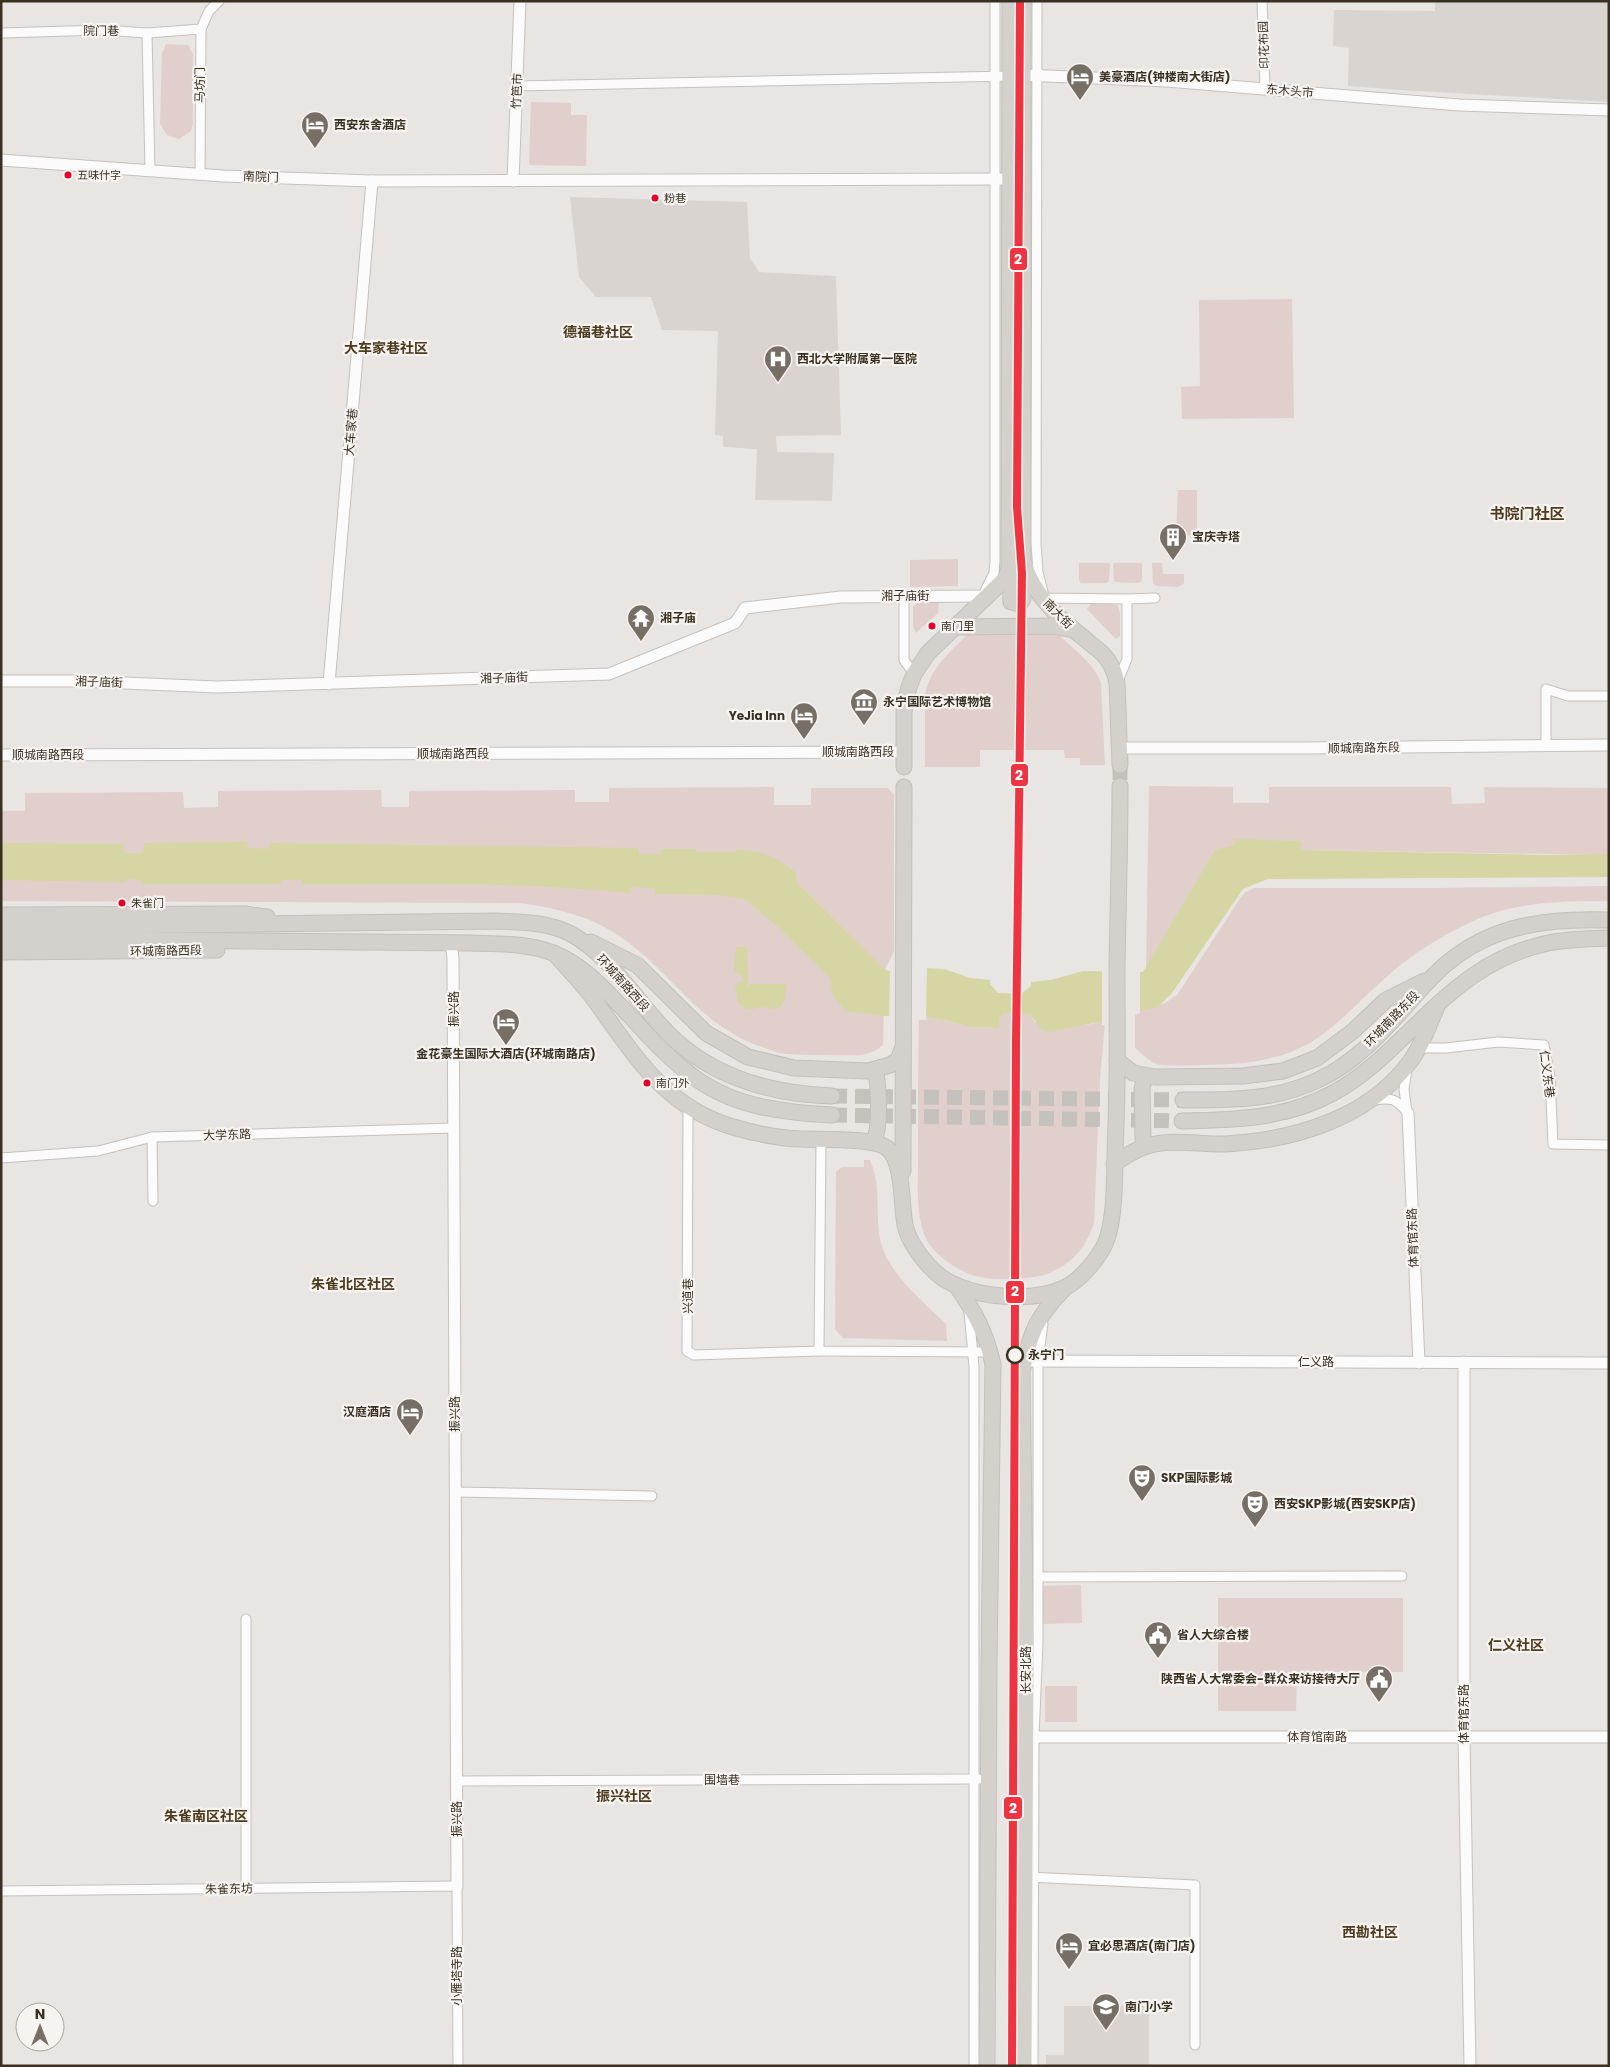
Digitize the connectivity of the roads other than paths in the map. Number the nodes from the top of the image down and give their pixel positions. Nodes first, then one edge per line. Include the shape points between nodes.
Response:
1 (219, 1) edge
2 (520, 1) edge
3 (995, 1) edge
4 (1010, 1) edge
5 (1023, 1) edge
6 (1037, 1) edge
7 (1262, 1) edge
8 (201, 29) junction
9 (147, 32) junction
10 (1, 33) edge
11 (1016, 75) junction
12 (518, 86) junction
13 (1265, 89) junction
14 (1609, 110) edge
15 (1, 160) edge
16 (150, 171) junction
17 (200, 174) junction
18 (1002, 179) junction
19 (372, 181) junction
20 (513, 181) junction
21 (1009, 552) junction
22 (1023, 560) junction
23 (904, 596) junction
24 (985, 596) junction
25 (1127, 598) junction
26 (1155, 598) dead end
27 (1045, 600) junction
28 (962, 622) junction
29 (1075, 630) junction
30 (914, 674) junction
31 (1, 681) edge
32 (1117, 683) junction
33 (329, 684) junction
34 (1609, 696) edge
35 (1609, 745) edge
36 (1546, 746) junction
37 (1120, 748) junction
38 (1, 755) edge
39 (904, 760) joint
40 (1120, 765) tunnel mouth
41 (1120, 786) tunnel mouth
42 (904, 788) dead end
43 (1, 915) edge
44 (1604, 919) edge
45 (307, 924) junction
46 (1, 927) edge
47 (570, 934) junction
48 (1609, 939) edge
49 (1, 941) edge
50 (331, 942) junction
51 (451, 943) junction
52 (1, 952) edge
53 (554, 953) junction
54 (1432, 977) junction
55 (1441, 1000) junction
56 (904, 1046) junction
57 (1418, 1048) junction
58 (1117, 1060) junction
59 (1409, 1063) junction
60 (874, 1070) junction
61 (1145, 1076) junction
62 (832, 1096) tunnel mouth
63 (1183, 1100) tunnel mouth
64 (1362, 1104) junction
65 (688, 1108) junction
66 (1408, 1114) junction
67 (832, 1115) tunnel mouth
68 (1182, 1121) tunnel mouth
69 (454, 1128) junction
70 (152, 1138) junction
71 (821, 1140) junction
72 (874, 1142) junction
73 (1609, 1145) edge
74 (1147, 1146) junction
75 (1, 1158) edge
76 (1114, 1164) junction
77 (153, 1201) dead end
78 (903, 1202) junction
79 (956, 1285) junction
80 (1066, 1288) junction
81 (965, 1299) junction
82 (820, 1351) junction
83 (973, 1352) junction
84 (990, 1352) junction
85 (1031, 1361) junction
86 (1464, 1362) junction
87 (1609, 1362) edge
88 (1419, 1363) junction
89 (456, 1492) junction
90 (652, 1496) dead end
91 (1402, 1576) dead end
92 (1038, 1577) junction
93 (246, 1619) dead end
94 (1464, 1736) junction
95 (1030, 1737) junction
96 (1609, 1737) edge
97 (981, 1780) junction
98 (457, 1781) junction
99 (1029, 1877) junction
100 (457, 1886) junction
101 (246, 1888) junction
102 (1, 1891) edge
103 (1195, 2045) dead end
104 (458, 2066) edge
105 (974, 2066) edge
106 (987, 2066) edge
107 (1024, 2066) edge
108 (1033, 2066) edge
109 (1470, 2066) edge

1 - 8 street, 马坊门 via 209,11
2 - 12 street, 竹笆市
3 - 11 street
4 - 11 main road, 南大街
5 - 11 main road, 南大街
6 - 11 street
7 - 13 street, 印花布园
8 - 9 street, 院门巷
8 - 17 street, 马坊门
9 - 10 street, 院门巷
9 - 16 street
11 - 12 street
11 - 13 street, 东木头市
11 - 18 main road, 南大街
11 - 22 main road, 南大街
11 - 27 street via 1036,543 1038,572
12 - 20 street, 竹笆市
13 - 14 street, 东木头市 via 1459,105
15 - 16 street, 南院门
16 - 17 street, 南院门
17 - 19 street, 南院门
18 - 20 street
18 - 21 main road, 南大街
18 - 24 street via 996,560
19 - 20 street
19 - 33 street, 大车家巷
21 - 22 main road via 1014,572 1010,598 1016,605 1023,599
21 - 24 main road, 南大街 via 1006,578
22 - 27 main road, 南大街 via 1028,576
23 - 24 street, 湘子庙街
23 - 30 street via 904,660
23 - 33 street, 湘子庙街 via 841,597 745,608 735,623 609,674
24 - 28 main road, 南大街
25 - 26 street
25 - 27 street
25 - 32 street via 1127,659
27 - 29 main road, 南大街
28 - 29 main road via 1054,626
28 - 30 main road, 南大街 via 928,653
29 - 32 main road, 南大街 via 1110,661
30 - 39 main road, 南大街 via 904,712
31 - 33 street, 湘子庙街 via 218,687
32 - 37 main road, 南大街
34 - 36 street via 1568,696 1546,688
35 - 36 street, 顺城南路东段
36 - 37 street, 顺城南路东段
37 - 40 main road, 南大街
38 - 39 street, 顺城南路西段
41 - 58 main road, 长安北路
42 - 56 main road
43 - 45 main road, 环城南路西段 via 245,914
44 - 54 main road, 环城南路东段 via 1555,920 1511,928 1469,948
45 - 46 main road, 环城南路西段
45 - 47 main road, 环城南路西段 via 496,921 538,925
47 - 60 main road via 637,965 706,1033 748,1057 804,1069
47 - 62 main road, 环城南路西段 via 600,956 674,1039 696,1057 744,1082 775,1091
48 - 55 main road, 环城南路东段 via 1549,943 1519,951 1458,984
49 - 50 main road, 环城南路西段
50 - 51 main road, 环城南路西段
50 - 52 main road, 环城南路西段 via 195,951
51 - 53 main road, 环城南路西段 via 513,945
51 - 69 street, 振兴路 via 454,958
53 - 65 main road via 647,1071
53 - 67 main road, 环城南路西段 via 593,978 662,1051 700,1081 749,1104 782,1111
54 - 61 main road via 1386,1000 1330,1049 1300,1065 1243,1076
54 - 63 main road, 环城南路东段 via 1382,1032 1321,1079 1276,1095 1245,1100
55 - 57 main road
55 - 68 main road, 环城南路东段 via 1370,1069 1313,1103 1266,1117
56 - 60 main road via 898,1060
56 - 78 main road
57 - 59 main road
57 - 73 street, 仁义东巷 via 1498,1042 1544,1045 1550,1077 1553,1144
58 - 61 main road via 1133,1073
58 - 76 main road, 长安北路
59 - 64 main road
59 - 66 street via 1404,1089
60 - 72 main road via 877,1077 877,1136
61 - 74 main road via 1142,1089 1143,1138
64 - 66 street via 1393,1100
64 - 74 main road via 1328,1123 1279,1138 1226,1144
65 - 71 main road via 730,1126 757,1133
65 - 82 street, 兴道巷 via 688,1351 694,1355
66 - 88 street, 体育馆东路
69 - 70 street, 大学东路
69 - 89 street, 振兴路
70 - 75 street, 大学东路 via 98,1151
70 - 77 street
71 - 72 main road
71 - 82 street
72 - 78 main road via 883,1144 895,1158
74 - 76 main road
76 - 80 main road, 长安北路 via 1112,1216 1107,1240 1097,1259
78 - 79 main road via 906,1229 916,1248 940,1276
79 - 80 main road via 976,1292 1018,1296
79 - 81 main road
80 - 85 main road, 长安北路 via 1034,1327
81 - 83 street via 970,1313
81 - 84 main road via 984,1330
82 - 83 street, 兴道巷
83 - 84 street, 兴道巷
83 - 97 street
84 - 97 main road via 993,1364
85 - 88 street, 仁义路
85 - 92 street
85 - 95 main road, 长安北路 via 1022,1372
86 - 87 street, 仁义路
86 - 88 street, 仁义路
86 - 94 street, 体育馆东路
89 - 90 street
89 - 98 street, 振兴路
91 - 92 street
92 - 95 street via 1038,1643
93 - 101 street
94 - 95 street, 体育馆南路
94 - 96 street, 体育馆南路
94 - 109 street, 体育馆东路
95 - 99 main road, 长安北路
97 - 98 street, 围墙巷
97 - 105 street
97 - 106 main road
98 - 100 street, 振兴路
99 - 103 street via 1195,1885
99 - 107 main road, 长安北路
99 - 108 street
100 - 101 street, 朱雀东坊
100 - 104 street, 小雁塔寺路
101 - 102 street, 朱雀东坊

